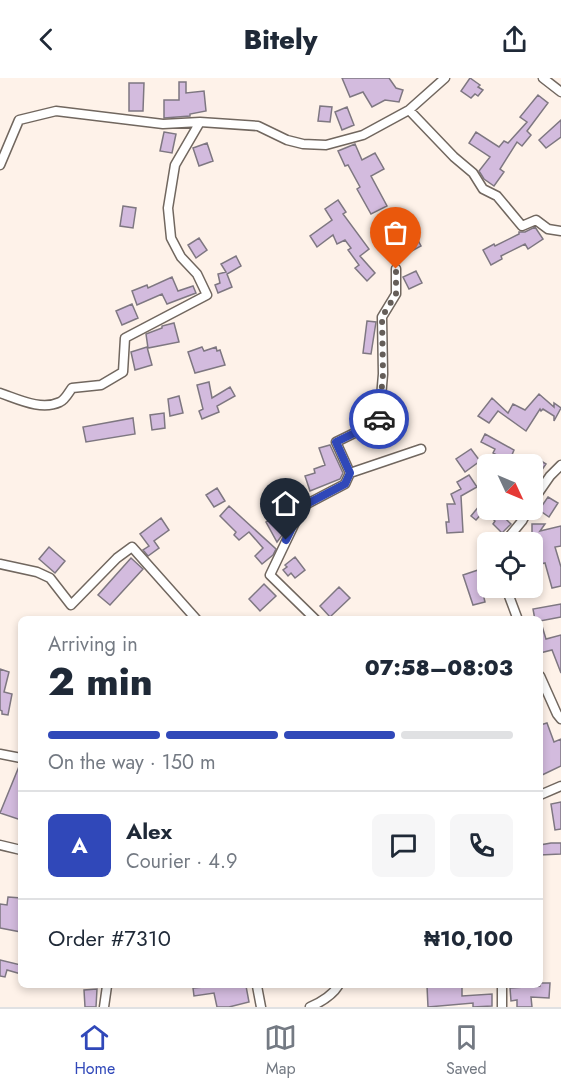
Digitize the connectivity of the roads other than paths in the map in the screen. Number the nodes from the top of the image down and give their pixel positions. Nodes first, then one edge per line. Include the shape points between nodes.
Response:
1 (445, 78) edge
2 (543, 78) edge
3 (561, 92) edge
4 (409, 110) junction
5 (200, 122) junction
6 (0, 165) edge
7 (561, 231) edge
8 (396, 269) dead end
9 (0, 393) edge
10 (421, 449) dead end
11 (561, 465) edge
12 (350, 473) junction
13 (543, 486) edge
14 (523, 520) edge
15 (513, 532) edge
16 (0, 564) edge
17 (510, 598) edge
18 (193, 616) edge
19 (311, 616) edge
20 (516, 616) edge
21 (543, 683) edge
22 (561, 719) edge
23 (0, 754) edge
24 (18, 757) edge
25 (561, 786) edge
26 (543, 794) edge
27 (0, 845) edge
28 (18, 849) edge
29 (106, 988) edge
30 (257, 988) edge
31 (337, 988) edge
32 (502, 988) edge
33 (104, 1007) edge
34 (261, 1007) edge
35 (310, 1007) edge
36 (502, 1007) edge

1 - 4 street
2 - 3 street
4 - 5 street via 363,135 326,145 287,140 258,126
4 - 7 street via 473,173 483,189 497,196 522,226 536,220 548,230
5 - 6 street via 163,124 56,111 19,120
5 - 9 street via 175,165 168,208 171,238 207,295 125,338 123,372 101,385 72,388 61,402 44,405
8 - 12 street via 396,294 382,317 379,421 336,442
10 - 12 street
11 - 13 street
12 - 19 street via 345,484 303,506 270,575
14 - 15 street
16 - 18 street via 50,578 71,605 132,547
17 - 20 street
21 - 22 street
23 - 24 street
25 - 26 street
27 - 28 street
29 - 33 street
30 - 34 street
31 - 35 street
32 - 36 street

